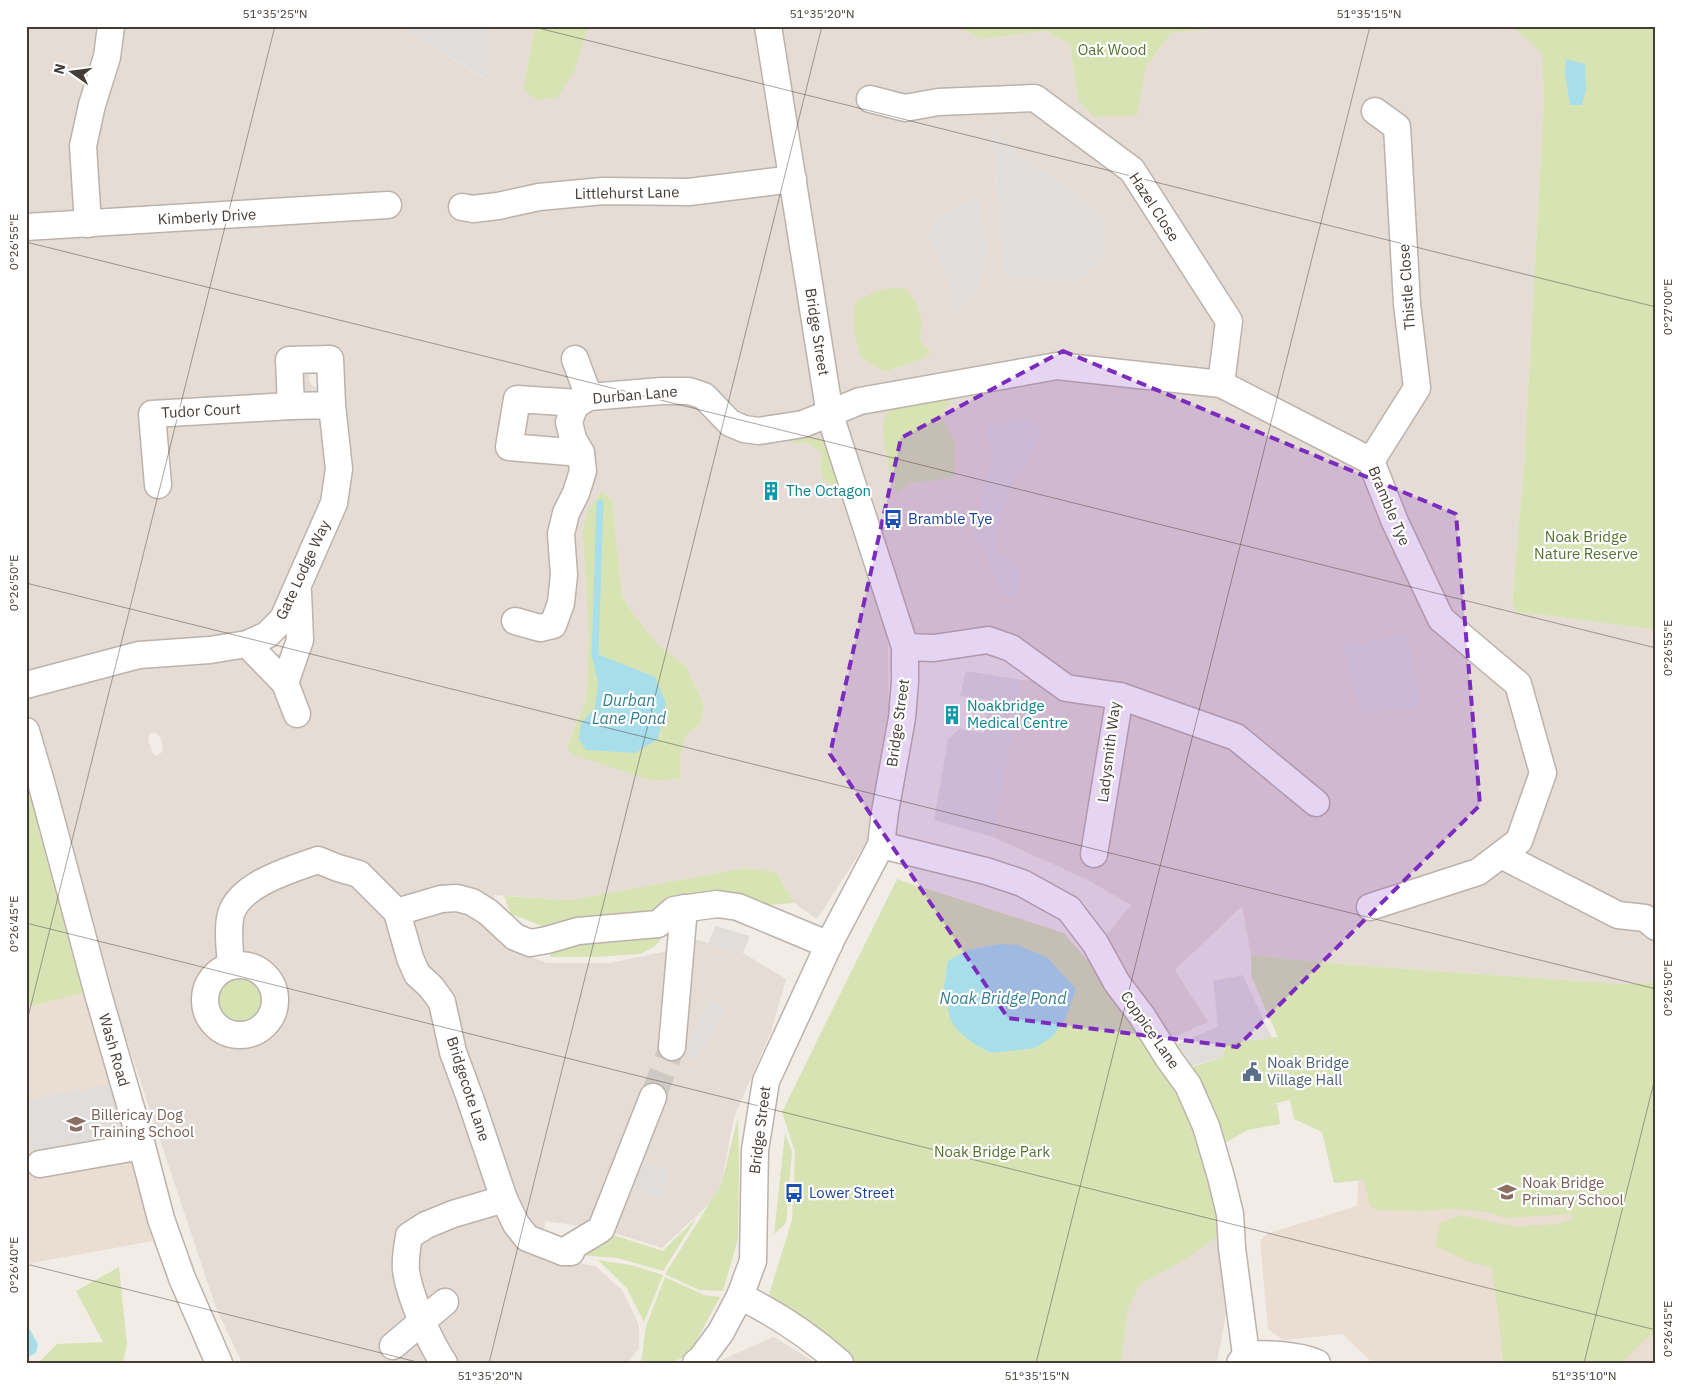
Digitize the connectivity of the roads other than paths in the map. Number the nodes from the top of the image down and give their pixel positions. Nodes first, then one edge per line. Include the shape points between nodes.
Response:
1 (111, 26) edge
2 (768, 26) edge
3 (870, 99) dead end
4 (1376, 111) dead end
5 (793, 179) junction
6 (388, 205) dead end
7 (462, 208) dead end
8 (88, 224) junction
9 (26, 228) edge
10 (575, 359) dead end
11 (1221, 384) junction
12 (584, 400) junction
13 (332, 405) junction
14 (291, 406) junction
15 (830, 415) junction
16 (581, 453) junction
17 (1371, 461) junction
18 (158, 485) dead end
19 (298, 586) junction
20 (515, 621) dead end
21 (247, 644) junction
22 (905, 647) junction
23 (285, 683) junction
24 (26, 685) edge
25 (1120, 696) junction
26 (297, 714) dead end
27 (26, 731) edge
28 (1316, 803) dead end
29 (881, 845) junction
30 (1094, 854) dead end
31 (1501, 855) junction
32 (1370, 907) dead end
33 (684, 908) junction
34 (397, 912) junction
35 (1656, 927) edge
36 (829, 945) junction
37 (230, 965) dead end
38 (672, 1046) tunnel mouth
39 (652, 1096) tunnel mouth
40 (142, 1146) junction
41 (40, 1164) dead end
42 (504, 1199) junction
43 (740, 1296) junction
44 (444, 1302) dead end
45 (423, 1320) junction
46 (393, 1346) dead end
47 (1243, 1359) edge
48 (219, 1363) edge
49 (444, 1363) edge
50 (696, 1363) edge
51 (840, 1363) edge
52 (1317, 1363) edge

1 - 8 street via 107,58 85,92 83,146
2 - 5 street, Bridge Street
3 - 11 street, Hazel Close via 905,108 938,102 1034,98 1132,170 1229,321
4 - 17 street, Thistle Close via 1397,127 1407,304 1417,388
5 - 7 street, Littlehurst Lane via 689,192 603,191
5 - 15 street, Bridge Street
6 - 8 street, Kimberly Drive
8 - 9 street, Kimberly Drive
10 - 12 street
11 - 15 street, Bramble Tye via 1057,366 860,401
11 - 17 street, Bramble Tye
12 - 15 street, Durban Lane via 689,391 704,396 730,423 759,431 803,424
12 - 16 street, Durban Lane via 575,406 569,422
12 - 16 street via 517,399 509,447
13 - 14 street
13 - 14 street, Gate Lodge Way via 330,359 289,360
13 - 19 street, Gate Lodge Way via 339,469 334,503
14 - 18 street, Tudor Court via 152,414
15 - 22 street, Bridge Street
16 - 20 street, Durban Lane via 583,471 561,534 564,575 561,603 553,625 540,628
17 - 31 street, Bramble Tye via 1395,522 1441,619 1518,684 1543,773 1519,841
19 - 21 street, Gate Lodge Way via 283,619 267,635
19 - 23 street via 300,640
21 - 23 street
21 - 24 street, Gate Lodge Way via 139,655
22 - 25 street, Ladysmith Way via 934,648 988,640 1011,648 1066,688
22 - 29 street, Bridge Street via 902,718
23 - 26 street
25 - 28 street via 1236,737
25 - 30 street, Ladysmith Way
27 - 40 street, Wash Road
29 - 36 street, Bridge Street
29 - 47 street, Coppice Lane via 1022,883 1069,909 1094,943 1117,983 1188,1085 1206,1126 1230,1214
31 - 32 street, Bramble Tye via 1478,872
31 - 35 street via 1618,916 1645,918
33 - 34 street via 674,910 658,924 578,931 530,943 515,937 472,902 457,898 441,899
33 - 36 street via 717,904 738,907
33 - 38 street
34 - 37 street via 359,874 318,860 284,871 241,897 231,914
34 - 42 street, Bridgecote Lane via 417,974 442,1002 452,1052
36 - 43 street, Bridge Street via 766,1081 755,1150 753,1261
39 - 42 street, Bridgecote Lane via 602,1229 567,1252 528,1238 516,1224
40 - 41 street
40 - 48 street, Wash Road via 161,1219 182,1278
42 - 45 street via 426,1224 409,1236 406,1271
43 - 50 street, Bridge Street via 721,1332
43 - 51 street via 794,1327
44 - 45 street
45 - 46 street
45 - 49 street
47 - 52 street, Coppice Lane via 1259,1354

